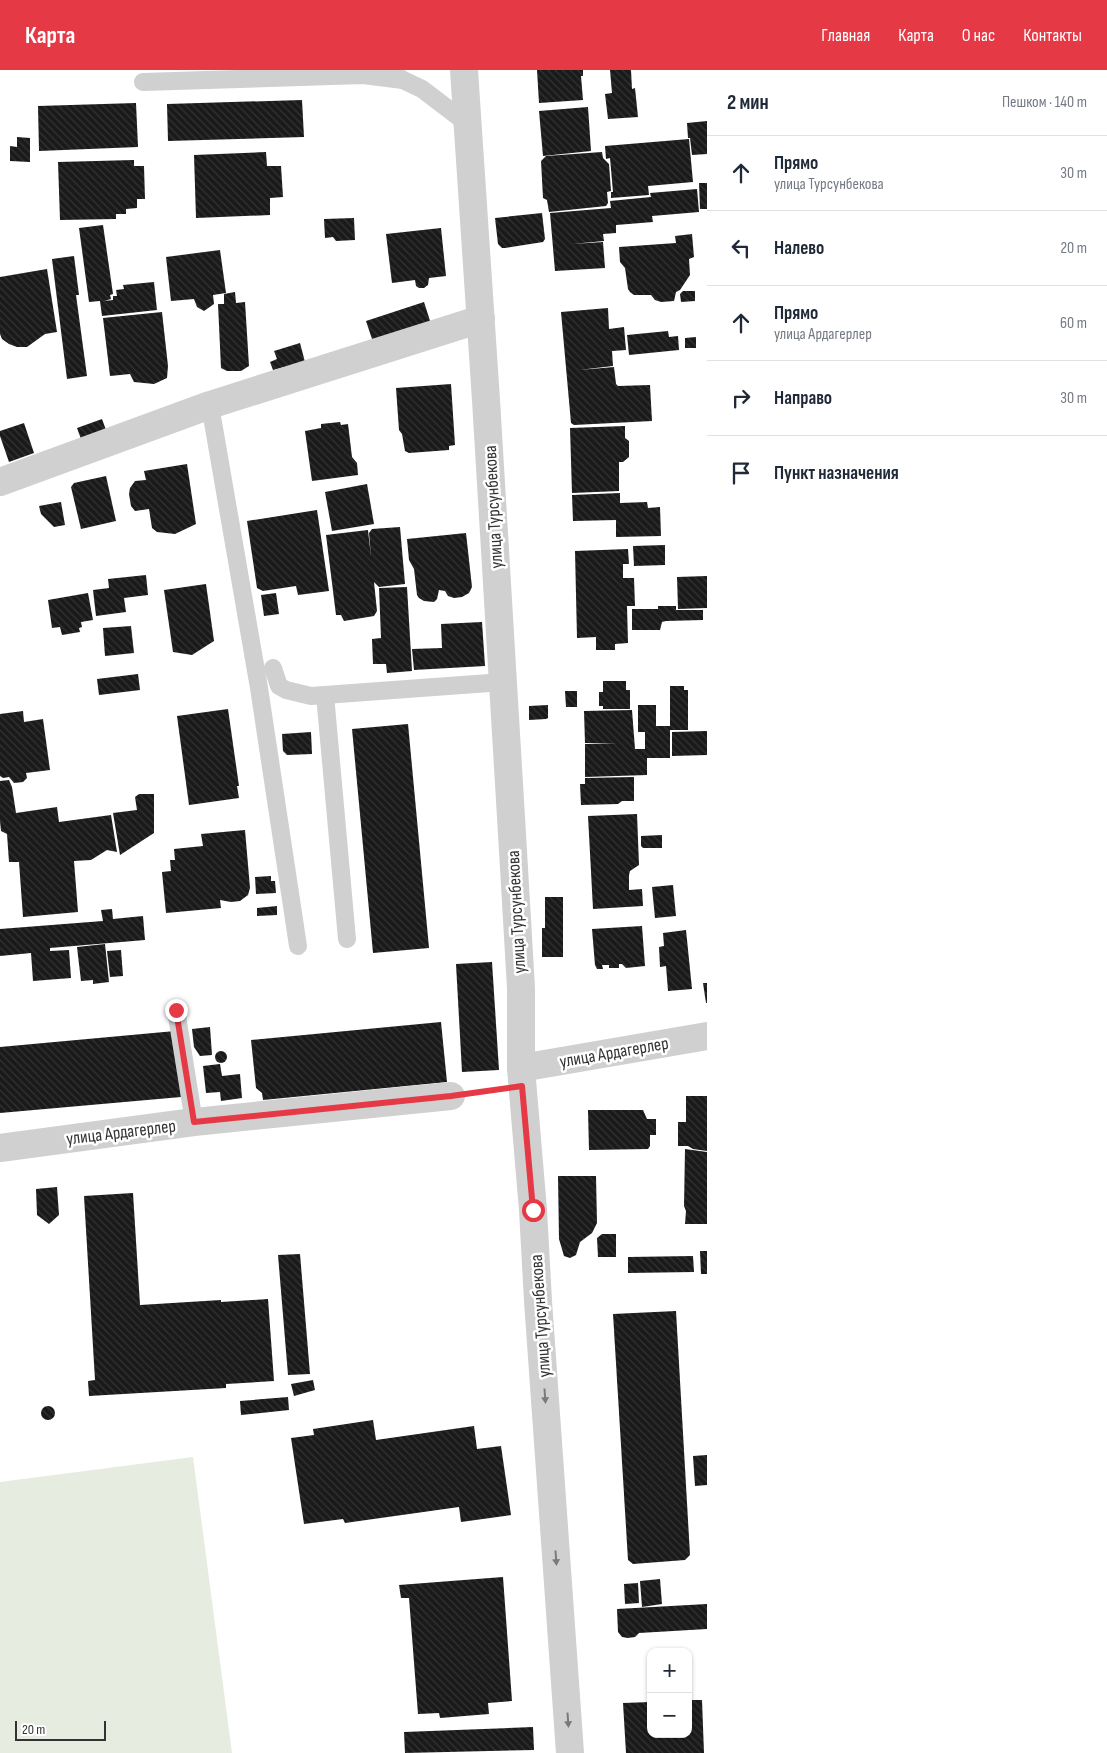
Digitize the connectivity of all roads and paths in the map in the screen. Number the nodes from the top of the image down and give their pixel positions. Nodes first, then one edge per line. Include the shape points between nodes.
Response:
1 (464, 70) edge
2 (396, 75) edge
3 (143, 82) dead end
4 (468, 124) junction
5 (481, 320) junction
6 (210, 404) junction
7 (0, 482) edge
8 (273, 668) dead end
9 (503, 682) junction
10 (325, 695) junction
11 (347, 939) dead end
12 (298, 946) dead end
13 (176, 1010) dead end
14 (707, 1036) edge
15 (521, 1077) junction
16 (451, 1096) joint
17 (194, 1122) junction
18 (0, 1148) edge
19 (570, 1753) edge

1 - 4 street, улица Турсунбекова
2 - 3 lane
2 - 4 lane via 422,89
4 - 5 street, улица Турсунбекова
5 - 6 street
5 - 9 street, улица Турсунбекова
6 - 7 street
6 - 12 lane via 259,688
8 - 10 lane via 279,686 286,690 311,696
9 - 10 lane
9 - 15 street, улица Турсунбекова via 520,988
10 - 11 lane
13 - 17 lane
14 - 15 street, улица Ардагерлер
15 - 16 path
15 -> 19 street, улица Турсунбекова
16 - 17 street, улица Ардагерлер
17 - 18 street, улица Ардагерлер

